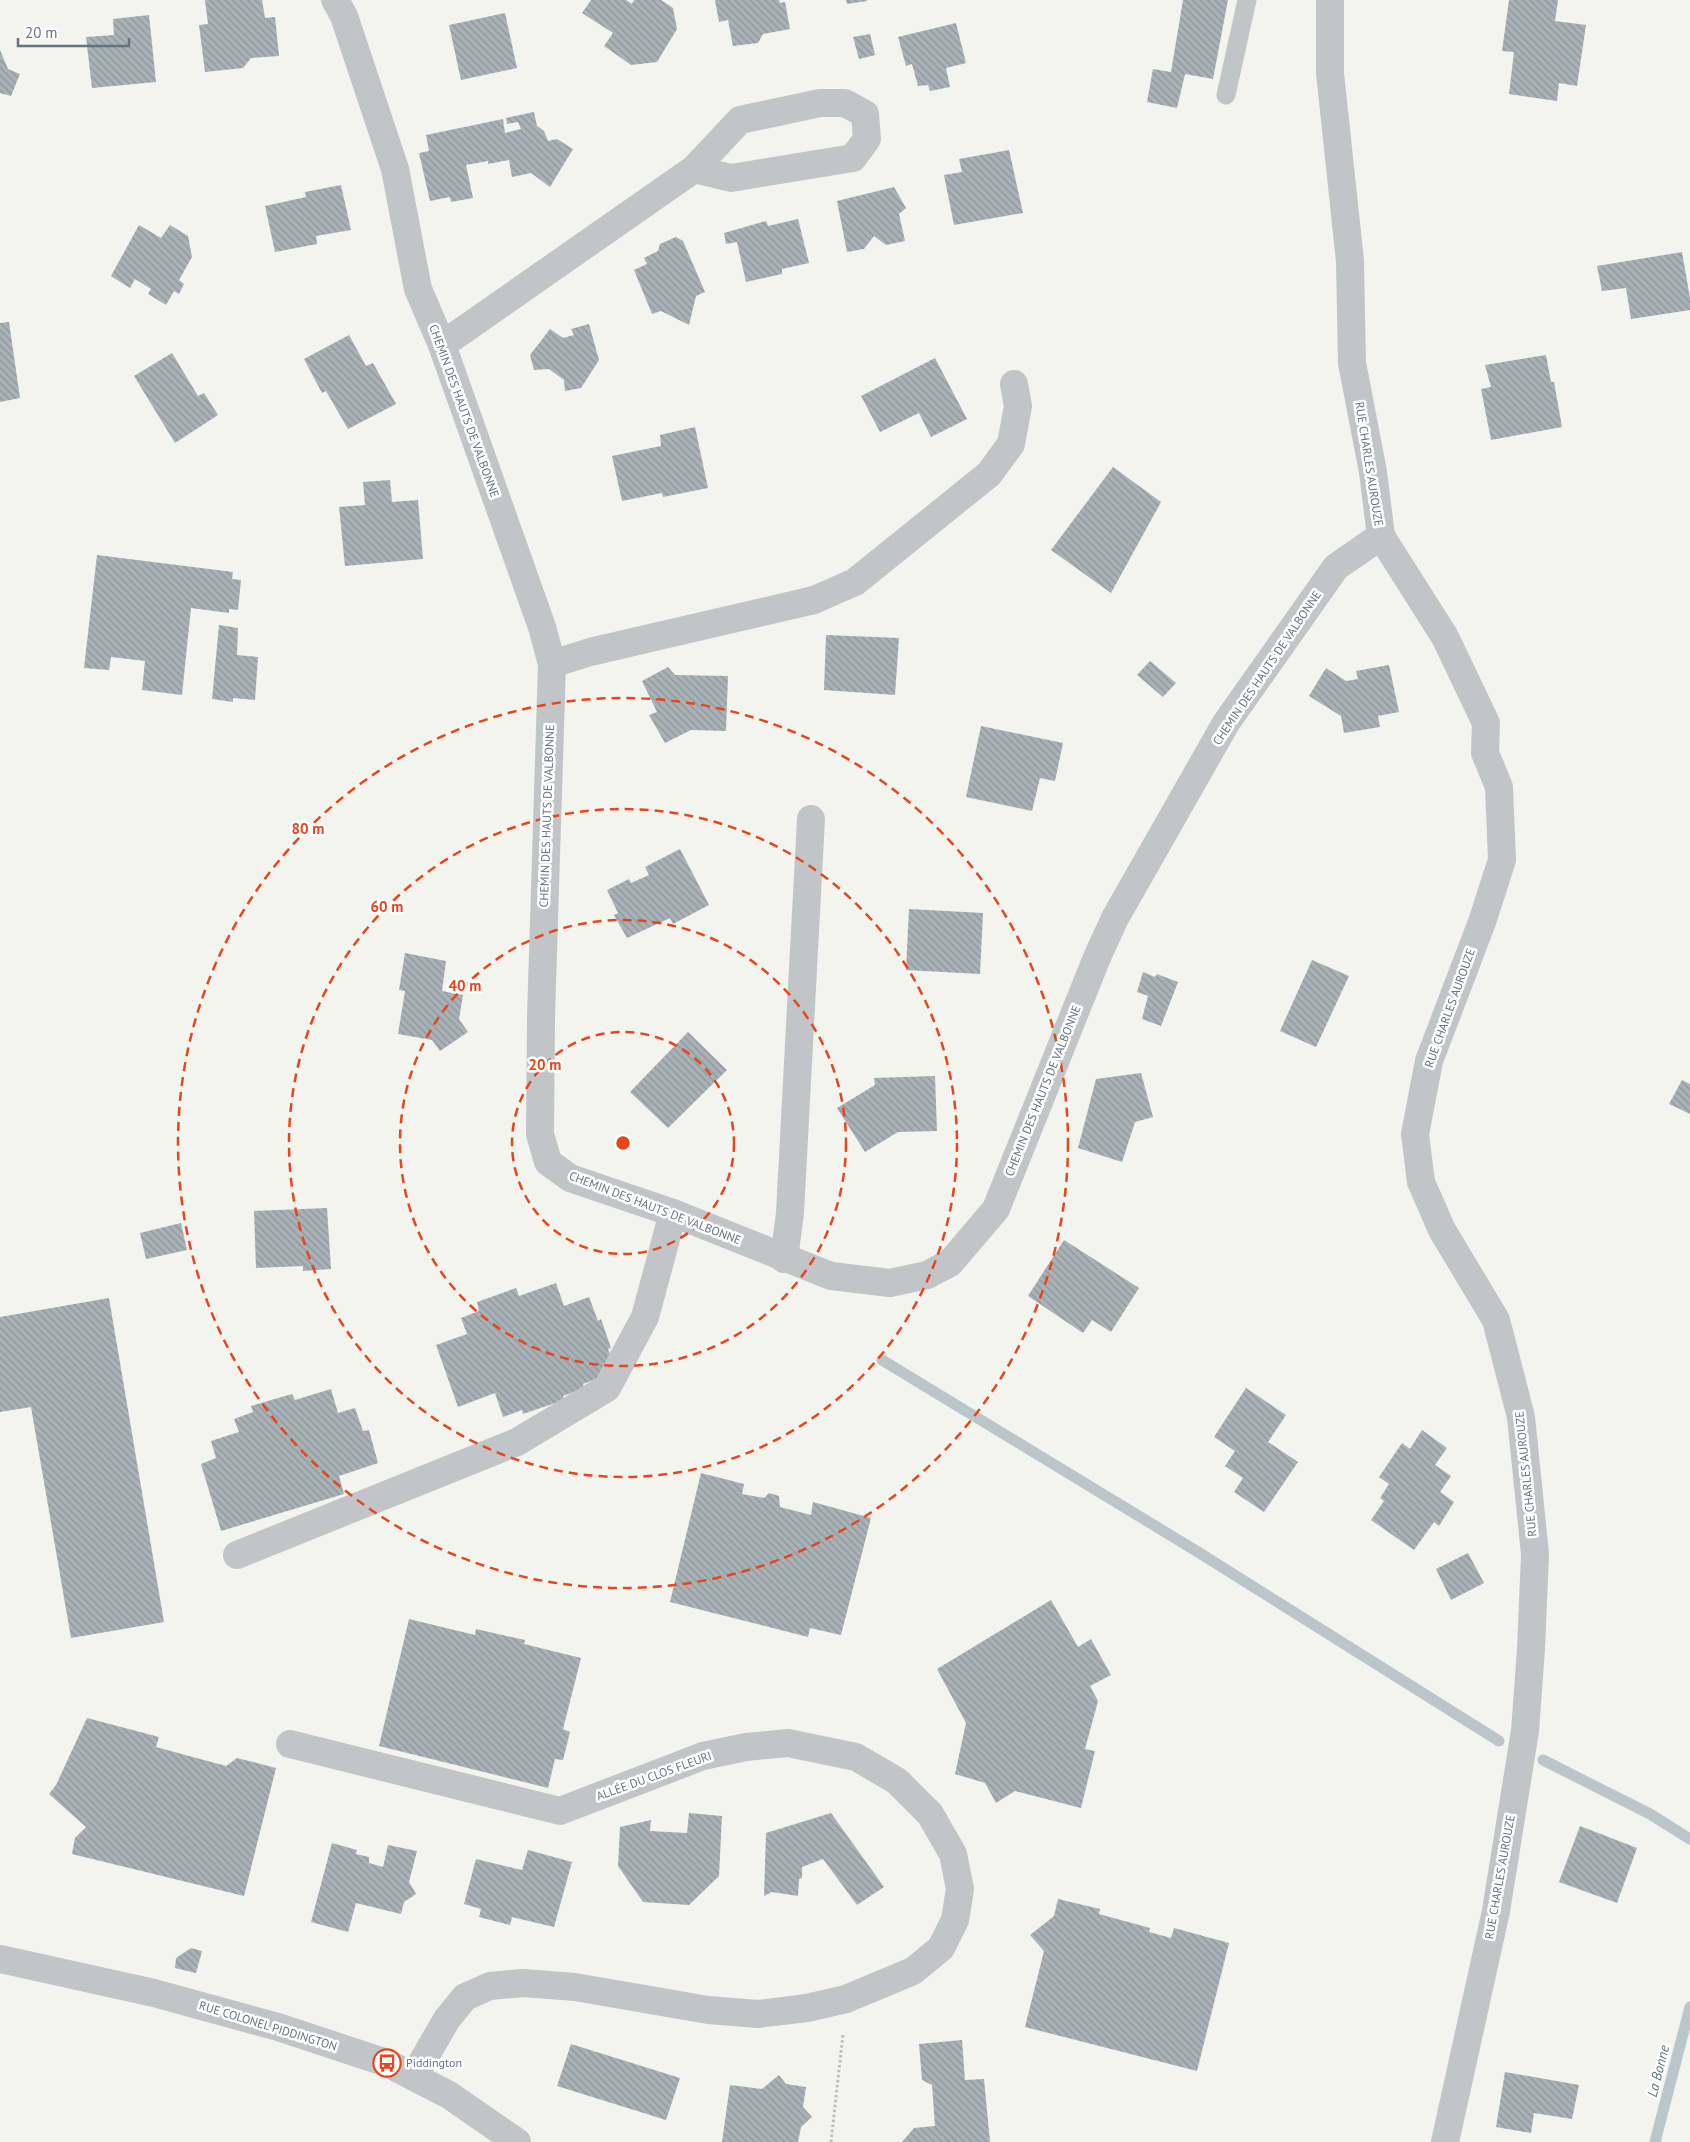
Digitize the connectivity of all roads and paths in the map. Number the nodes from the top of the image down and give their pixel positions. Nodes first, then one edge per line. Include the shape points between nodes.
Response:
1 (335, 0) edge
2 (1247, 0) edge
3 (1330, 0) edge
4 (1226, 94) dead end
5 (694, 169) junction
6 (442, 346) junction
7 (1014, 384) dead end
8 (1381, 536) junction
9 (552, 664) junction
10 (811, 819) dead end
11 (673, 1213) junction
12 (784, 1258) junction
13 (237, 1555) dead end
14 (290, 1744) dead end
15 (0, 1959) edge
16 (841, 2061) dead end
17 (414, 2076) junction
18 (517, 2142) edge
19 (831, 2142) edge
20 (1445, 2142) edge

1 - 6 street, CHEMIN DES HAUTS DE VALBONNE via 344,16 395,169 418,289
2 - 4 lane
3 - 8 street, RUE CHARLES AUROUZE via 1330,73 1350,261 1352,364 1373,472
5 - 5 street via 731,178 853,158 867,140 865,114 846,102 820,103 740,120
5 - 6 street
6 - 9 street, CHEMIN DES HAUTS DE VALBONNE via 542,627
7 - 9 street via 1018,406 1011,444 989,474 855,582 814,600 590,652
8 - 12 street, CHEMIN DES HAUTS DE VALBONNE via 1336,567 1226,723 1115,918 996,1209 972,1240 950,1263 927,1275 890,1283 832,1276
8 - 20 street, RUE CHARLES AUROUZE via 1450,646 1486,723 1485,753 1499,786 1502,860 1429,1061 1414,1134 1421,1182 1442,1230 1496,1320 1521,1417 1535,1554 1524,1731 1496,1911
9 - 11 street, CHEMIN DES HAUTS DE VALBONNE via 540,1134 548,1162 570,1178
10 - 12 street via 790,1213
11 - 12 street, CHEMIN DES HAUTS DE VALBONNE
11 - 13 street via 645,1317 607,1388 517,1442
14 - 17 street, ALLÉE DU CLOS FLEURI via 560,1810 703,1756 788,1743 856,1757 898,1781 930,1814 953,1854 960,1889 955,1920 941,1948 913,1971 846,1999 758,2014 708,2010 575,1987 523,1983 490,1986 466,1997 447,2019
15 - 17 street, RUE COLONEL PIDDINGTON via 154,1993 278,2027 387,2063
16 - 19 path
17 - 18 street, RUE COLONEL PIDDINGTON via 449,2095

